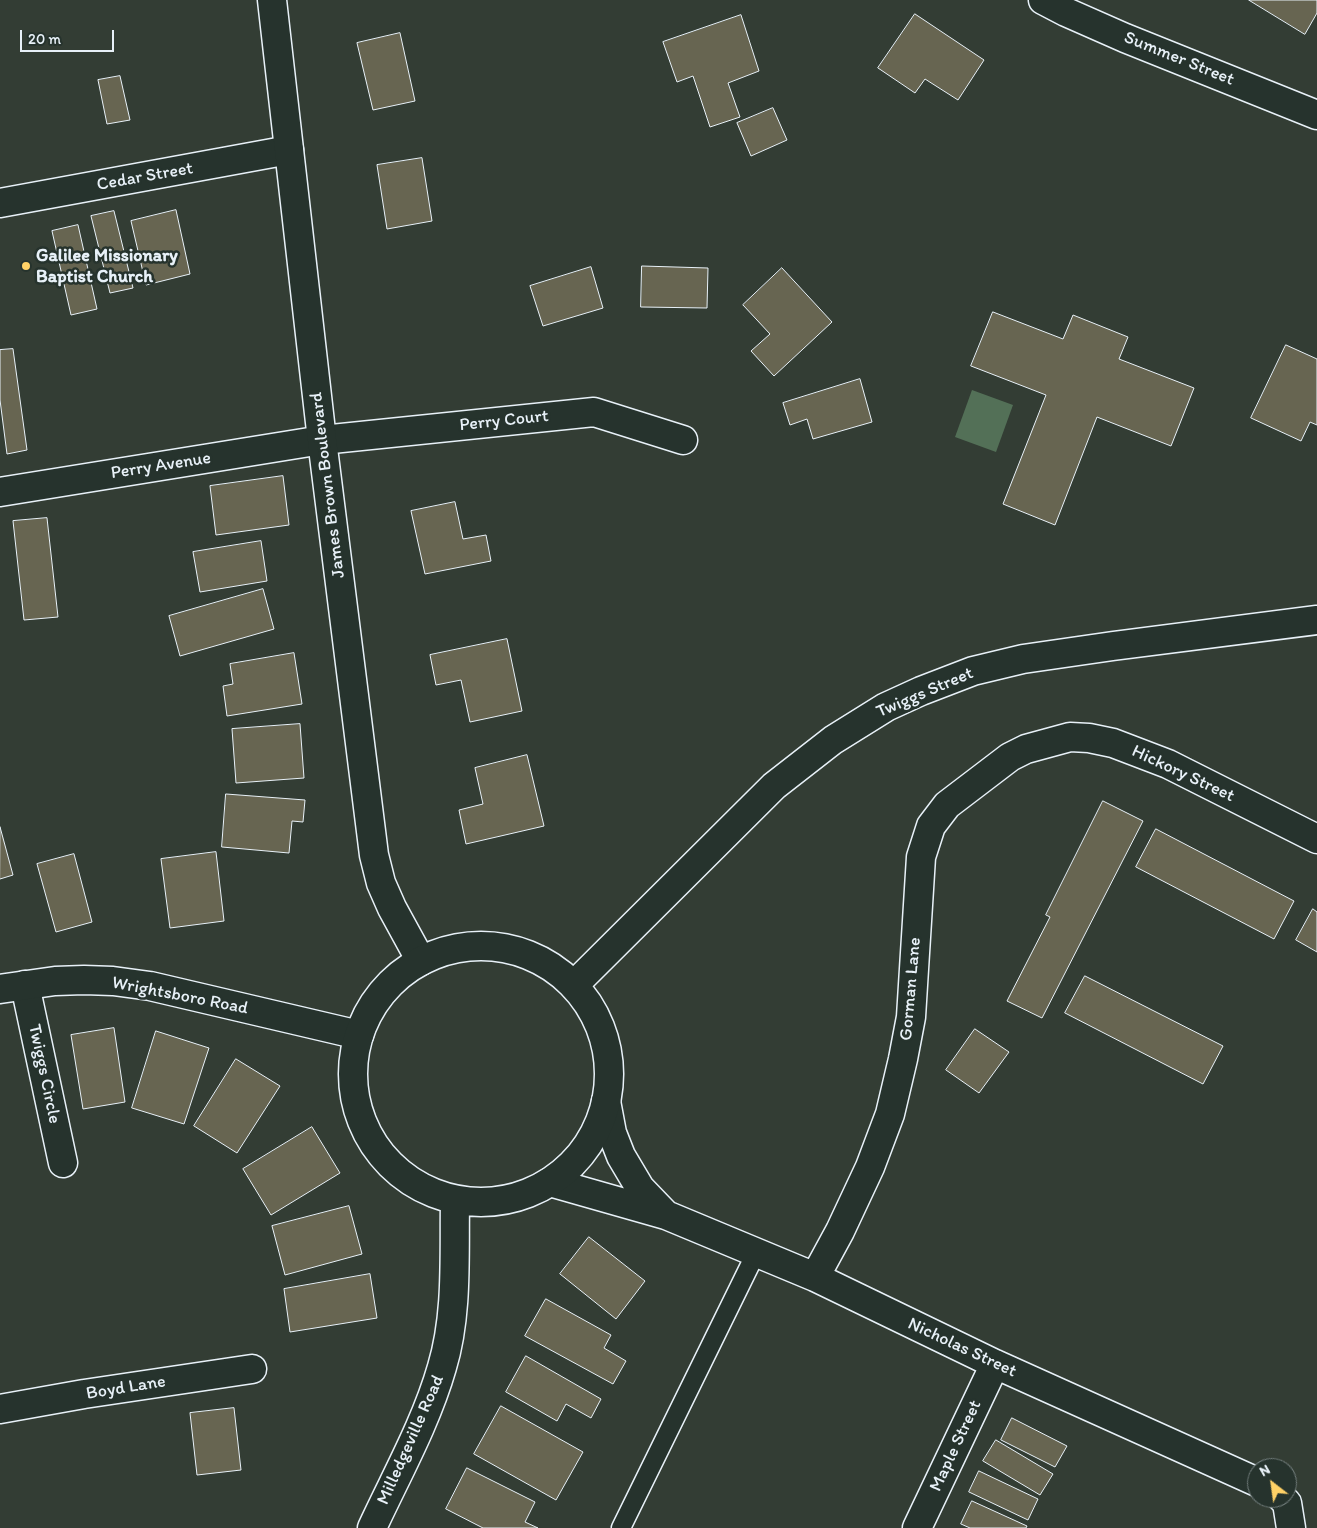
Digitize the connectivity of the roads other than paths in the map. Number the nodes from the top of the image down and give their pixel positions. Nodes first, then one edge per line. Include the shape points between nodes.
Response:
1 (272, 0) edge
2 (1043, 0) edge
3 (1317, 115) edge
4 (289, 150) junction
5 (0, 203) edge
6 (322, 440) junction
7 (682, 440) dead end
8 (0, 492) edge
9 (1317, 620) edge
10 (1043, 744) joint
11 (1317, 839) edge
12 (421, 961) junction
13 (574, 985) junction
14 (12, 987) edge
15 (358, 1035) junction
16 (606, 1101) junction
17 (63, 1162) dead end
18 (550, 1182) junction
19 (455, 1200) junction
20 (666, 1215) junction
21 (756, 1253) junction
22 (815, 1277) junction
23 (995, 1364) junction
24 (252, 1369) dead end
25 (0, 1409) edge
26 (1247, 1477) edge
27 (372, 1528) edge
28 (621, 1528) edge
29 (917, 1528) edge

1 - 4 street, James Brown Boulevard
2 - 3 street, Summer Street via 1108,30
4 - 5 street, Cedar Street
4 - 6 street, James Brown Boulevard
6 - 7 street, Perry Court via 594,412
6 - 8 street, Perry Avenue
6 - 12 street, James Brown Boulevard via 374,855 392,908
9 - 13 street, Twiggs Street via 1023,659 973,671 886,707 833,740 774,786
10 - 11 street, Hickory Street via 1070,737 1113,743 1168,764
10 - 22 street, Gorman Lane via 1010,758 947,805 931,826 920,865 911,1017 890,1114 870,1167
12 - 13 street via 460,948 502,947 541,960
12 - 15 street via 394,980 372,1005
13 - 16 street via 597,1019 609,1060
14 - 15 street, Wrightsboro Road via 84,980 150,986
14 - 17 street, Twiggs Circle
15 - 19 street via 352,1078 361,1120 382,1157 415,1185
16 - 18 street via 595,1133 576,1160
16 - 20 street, Nicholas Street via 612,1133 621,1156 640,1188
18 - 19 street via 521,1196 488,1202
18 - 20 street, Nicholas Street
19 - 27 street, Milledgeville Road via 452,1320 442,1367 426,1413
20 - 21 street, Nicholas Street
21 - 22 street, Nicholas Street
21 - 28 lane
22 - 23 street, Nicholas Street
23 - 26 street, Nicholas Street
23 - 29 street, Maple Street
24 - 25 street, Boyd Lane

